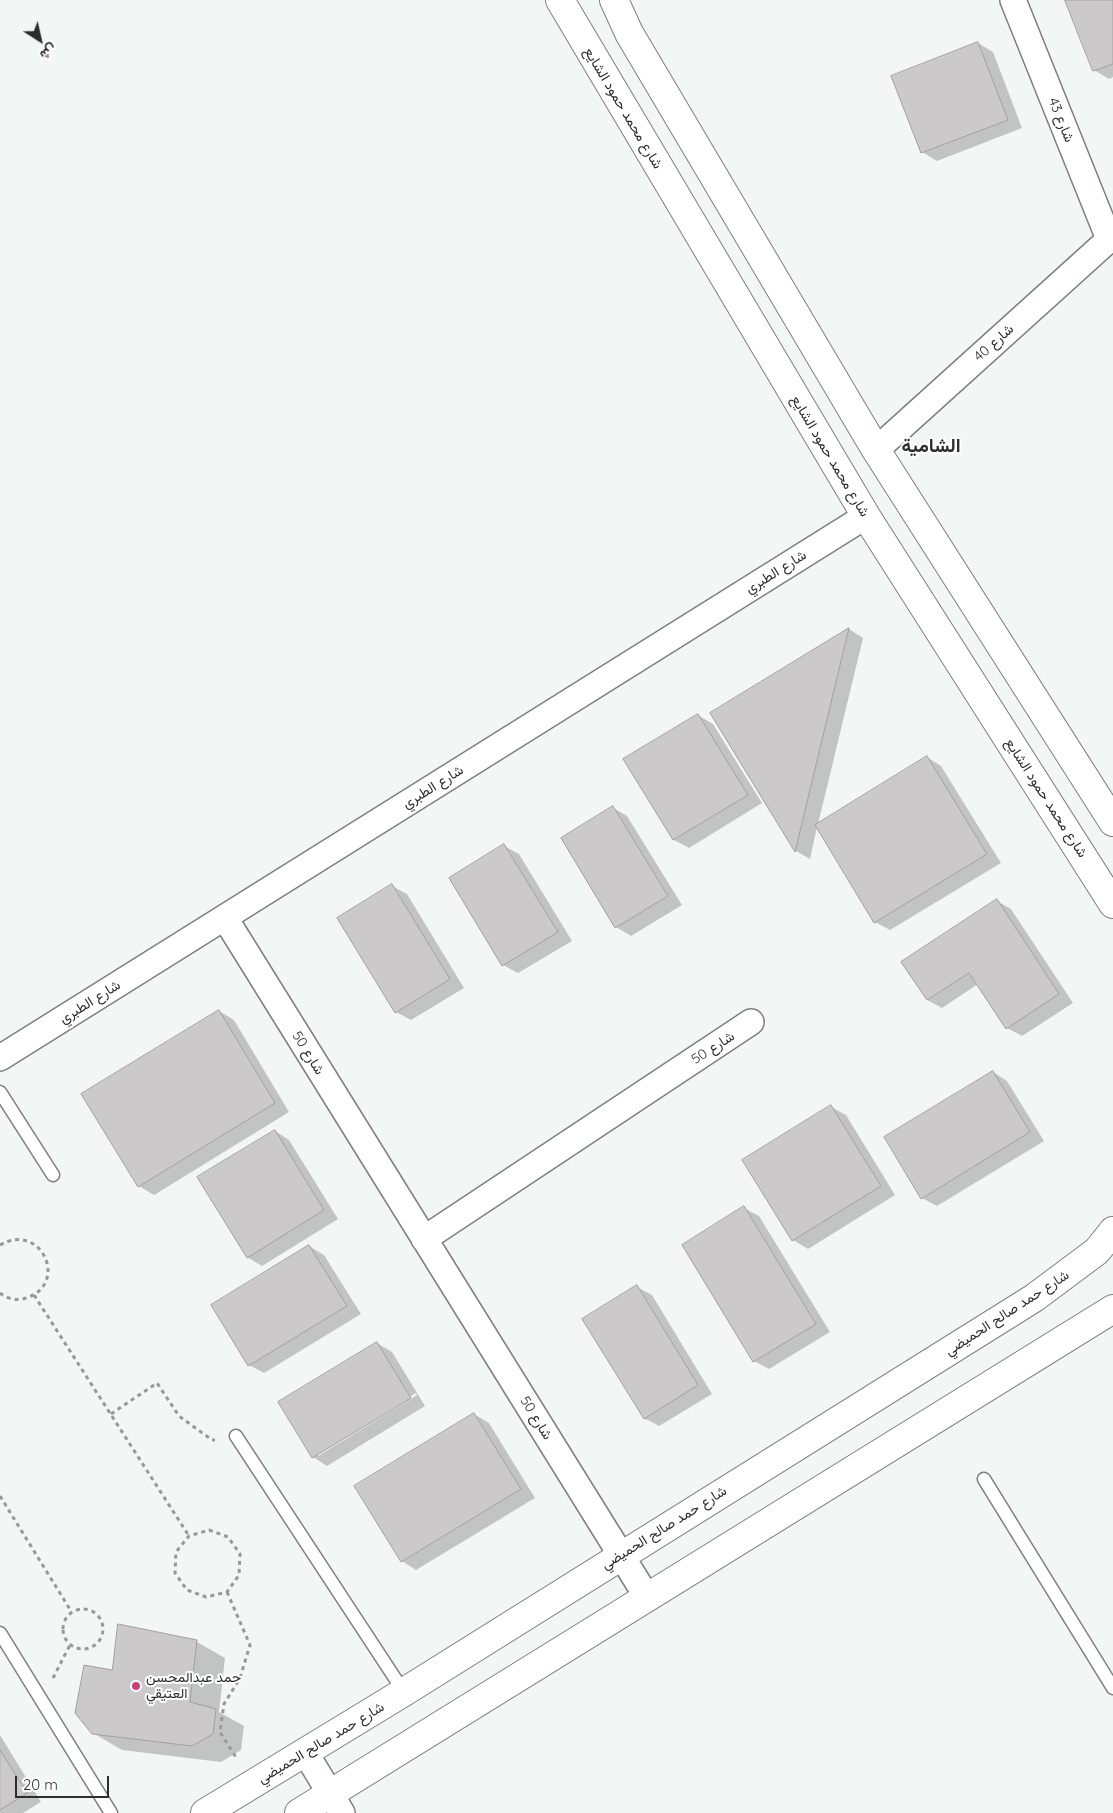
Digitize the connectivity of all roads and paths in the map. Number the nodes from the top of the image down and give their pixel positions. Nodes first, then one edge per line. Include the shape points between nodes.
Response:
1 (560, 0) edge
2 (614, 0) edge
3 (1013, 0) edge
4 (1111, 238) edge
5 (876, 450) junction
6 (866, 516) junction
7 (1113, 822) edge
8 (1113, 904) edge
9 (225, 918) junction
10 (751, 1022) dead end
11 (0, 1058) edge
12 (0, 1092) edge
13 (53, 1175) dead end
14 (1113, 1231) edge
15 (424, 1239) junction
16 (0, 1243) edge
17 (0, 1293) edge
18 (34, 1295) junction
19 (1113, 1309) edge
20 (111, 1414) junction
21 (236, 1436) joint
22 (984, 1479) dead end
23 (0, 1496) edge
24 (189, 1536) junction
25 (621, 1555) junction
26 (227, 1592) junction
27 (647, 1598) junction
28 (71, 1611) junction
29 (0, 1633) edge
30 (70, 1645) junction
31 (1113, 1688) edge
32 (404, 1692) junction
33 (42, 1701) junction
34 (305, 1752) junction
35 (253, 1784) junction
36 (336, 1803) edge
37 (111, 1813) edge
38 (205, 1813) edge
39 (299, 1813) edge

1 - 6 street, شارع محمد حمود الشايع
2 - 5 street via 629,33
3 - 4 street, شارع 43
4 - 5 street, شارع 40
5 - 7 street
6 - 8 street, شارع محمد حمود الشايع
6 - 9 street, شارع الطبري
9 - 11 street, شارع الطبري
9 - 15 street, شارع 50
10 - 15 street, شارع 50
12 - 13 lane
14 - 25 street, شارع حمد صالح الحميضي via 1097,1251 1034,1298
15 - 25 street, شارع 50
16 - 18 path via 17,1239 32,1242 44,1253 49,1268 45,1284
17 - 18 path via 19,1300
18 - 20 path
19 - 27 street
20 - 21 path via 157,1382 179,1416 212,1440
20 - 24 path
21 - 32 lane
22 - 31 lane
23 - 28 path
24 - 26 path via 209,1530 228,1537 240,1554 239,1575
24 - 26 path via 176,1552 175,1573 187,1590 206,1597
25 - 27 street, شارع 50
25 - 32 street, شارع حمد صالح الحميضي
26 - 35 path via 250,1645 240,1678 224,1704 220,1732
27 - 36 street
28 - 30 path via 63,1622 63,1634
28 - 30 path via 84,1608 96,1612 103,1622 103,1635 95,1646 82,1650
29 - 33 lane
30 - 33 path
32 - 34 street, شارع حمد صالح الحميضي
33 - 37 lane
34 - 35 street, شارع حمد صالح الحميضي
34 - 36 street
35 - 38 street, شارع حمد صالح الحميضي
36 - 39 street

